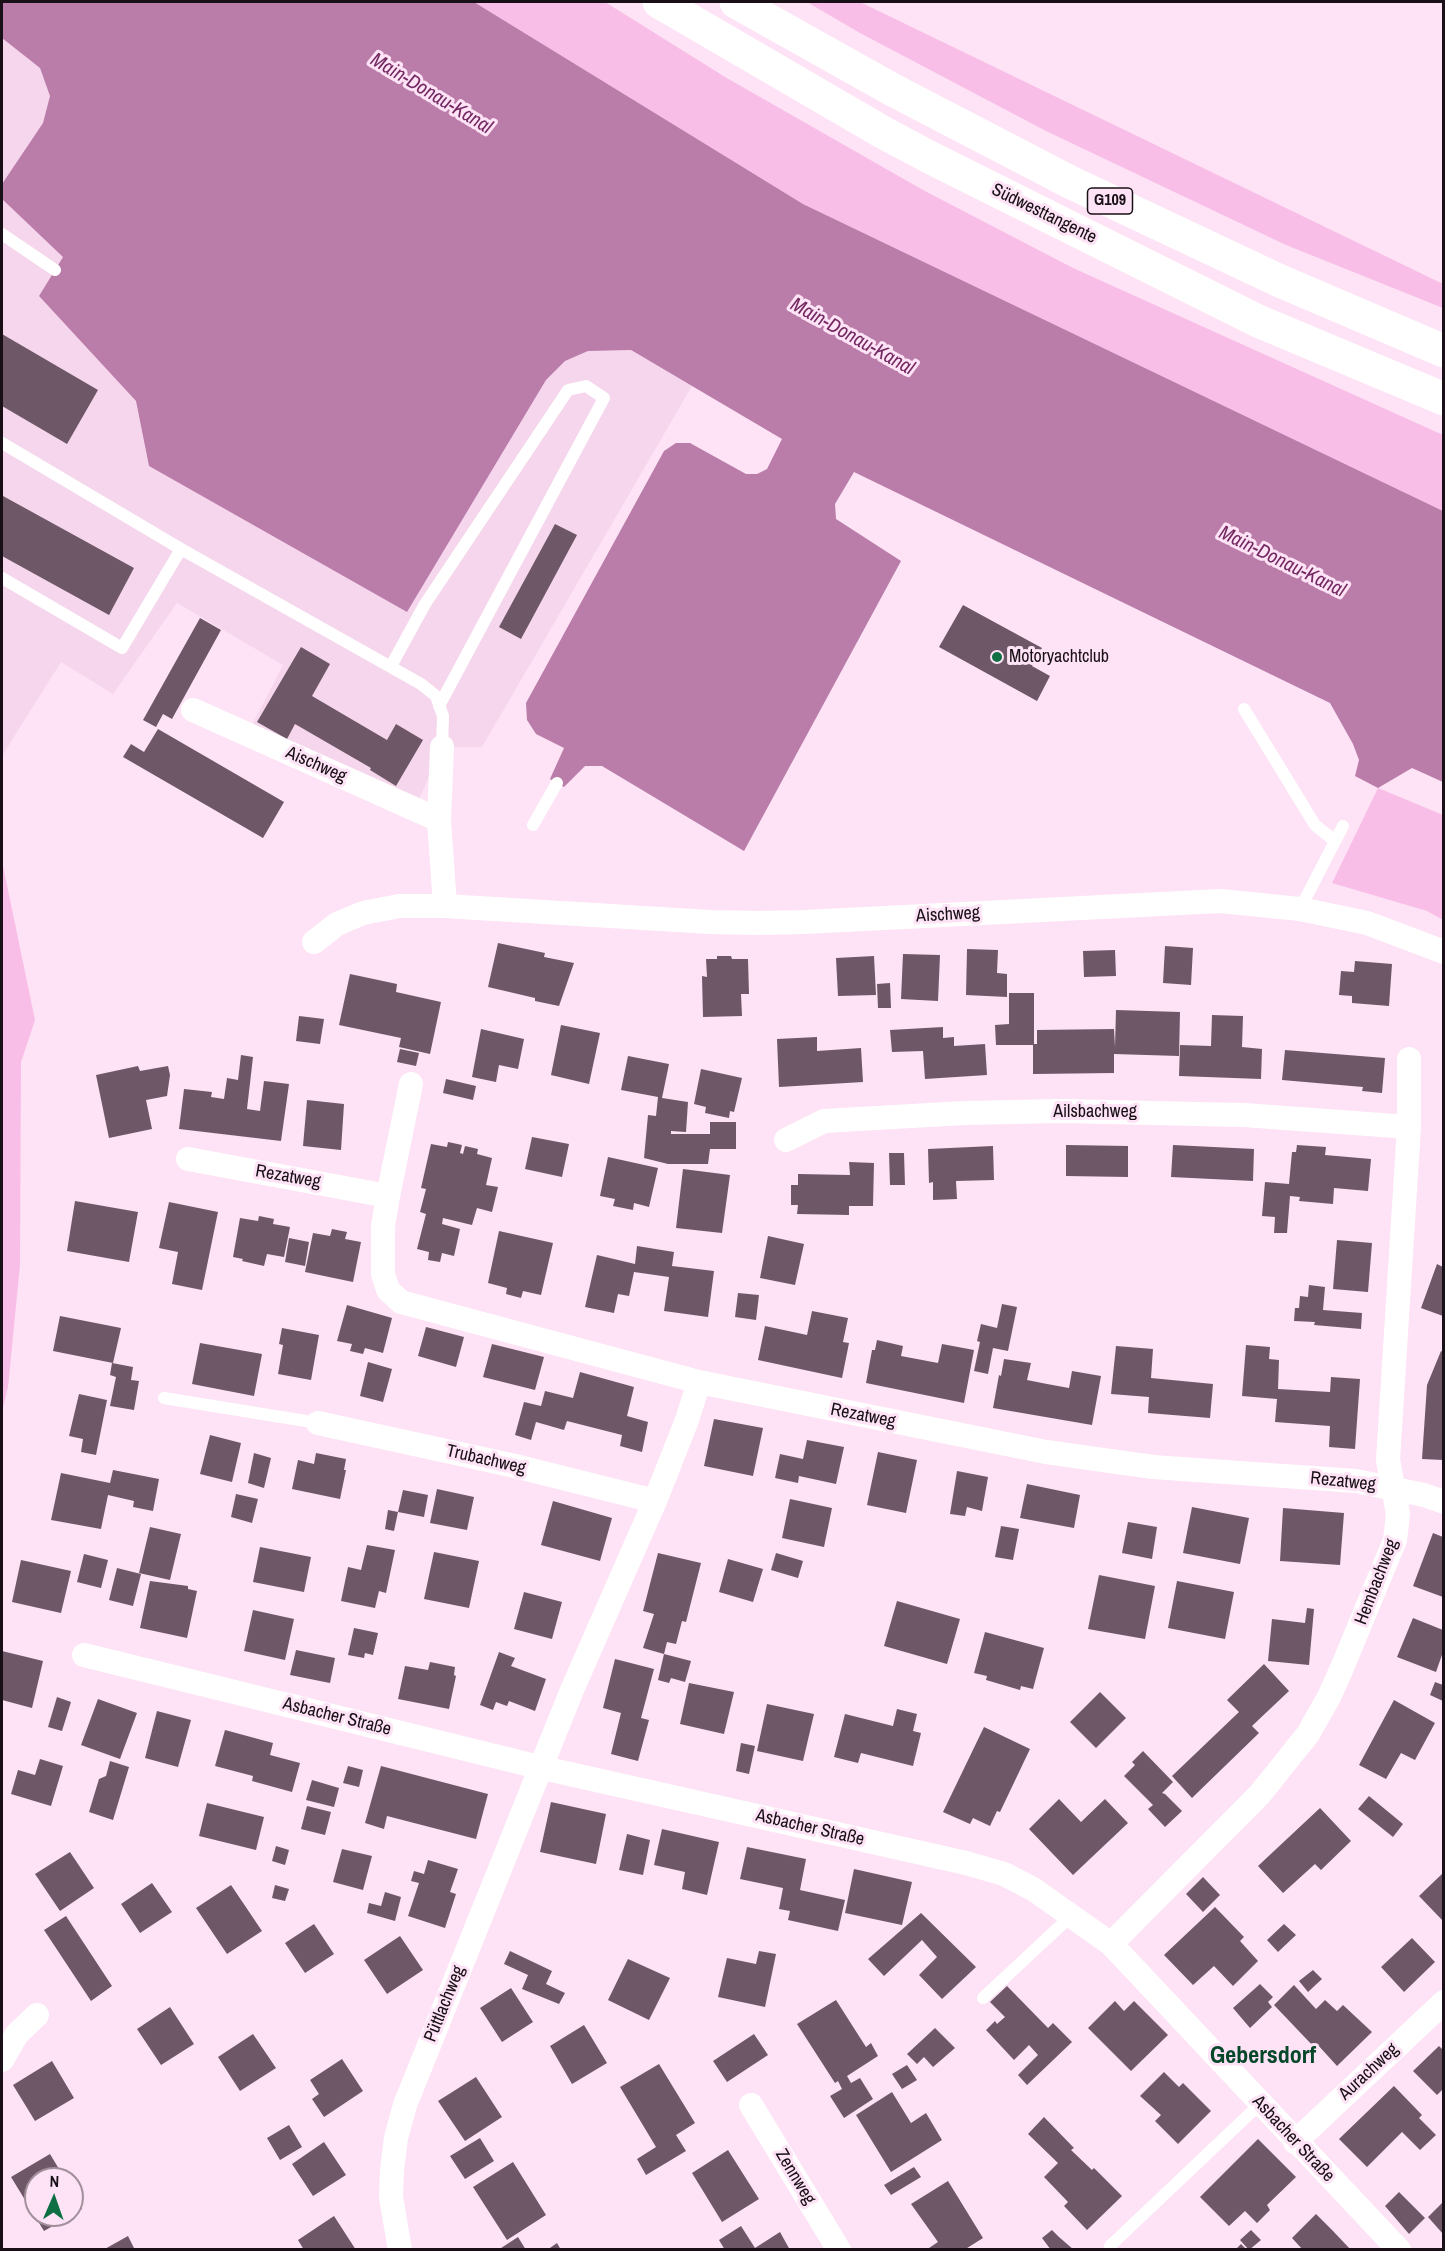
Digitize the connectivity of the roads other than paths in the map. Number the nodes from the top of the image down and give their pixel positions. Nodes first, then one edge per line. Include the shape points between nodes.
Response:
1 (659, 2) edge
2 (736, 2) edge
3 (2, 234) edge
4 (55, 270) dead end
5 (1443, 351) edge
6 (1443, 399) edge
7 (2, 443) edge
8 (181, 549) junction
9 (2, 578) edge
10 (391, 666) junction
11 (439, 706) junction
12 (1244, 709) dead end
13 (193, 710) dead end
14 (442, 747) joint
15 (557, 783) dead end
16 (439, 820) junction
17 (533, 825) dead end
18 (1343, 826) dead end
19 (1335, 842) junction
20 (445, 906) junction
21 (1300, 909) junction
22 (314, 942) dead end
23 (1443, 952) edge
24 (1409, 1059) dead end
25 (411, 1084) dead end
26 (1409, 1127) junction
27 (786, 1140) dead end
28 (188, 1159) dead end
29 (388, 1196) junction
30 (699, 1382) junction
31 (164, 1398) dead end
32 (318, 1423) joint
33 (1392, 1488) junction
34 (655, 1501) junction
35 (1443, 1502) edge
36 (84, 1655) dead end
37 (543, 1768) junction
38 (1071, 1916) junction
39 (1111, 1944) junction
40 (983, 1998) dead end
41 (1443, 2002) edge
42 (38, 2015) dead end
43 (2, 2060) edge
44 (1260, 2104) junction
45 (751, 2105) dead end
46 (1295, 2142) junction
47 (1110, 2246) dead end
48 (400, 2250) edge
49 (839, 2250) edge
50 (1399, 2250) edge

1 - 6 highway, Südwesttangente / G109 via 935,160 1258,321
2 - 5 highway, G109 via 1070,182 1280,281
3 - 4 lane
7 - 8 lane
8 - 9 lane via 123,648
8 - 10 lane
10 - 11 lane via 436,696
10 - 11 lane via 425,604 568,390 586,386 604,398
11 - 14 lane
12 - 19 lane via 1315,825
13 - 16 street, Aischweg
14 - 16 street
15 - 17 lane
16 - 20 street
18 - 19 lane
19 - 21 lane
20 - 21 street, Aischweg via 757,923 1188,902 1256,903
20 - 22 street, Aischweg via 399,906 363,913 337,924
21 - 23 street, Aischweg via 1367,923
24 - 26 street, Hembachweg
25 - 29 street, Rezatweg
26 - 27 street, Ailsbachweg via 1244,1115 964,1113 824,1121
26 - 33 street, Hembachweg via 1388,1460
28 - 29 street, Rezatweg
29 - 30 street, Rezatweg via 383,1226 383,1274 388,1290 401,1302
30 - 33 street, Rezatweg via 1069,1456 1153,1467 1356,1481
30 - 34 street
31 - 32 lane
32 - 34 street, Trubachweg
33 - 35 street, Rezatweg
33 - 39 street, Hembachweg via 1398,1514 1395,1540 1344,1665 1308,1734 1260,1794
34 - 37 street via 572,1690
36 - 37 street, Asbacher Straße
37 - 38 street, Asbacher Straße via 966,1863 1004,1874
37 - 48 street, Püttlachweg via 405,2105 396,2138 392,2179
38 - 39 street, Asbacher Straße
38 - 40 lane
39 - 44 street, Asbacher Straße
41 - 46 street, Aurachweg
42 - 43 street via 16,2034
44 - 46 street, Asbacher Straße
44 - 47 lane
45 - 49 street, Zennweg
46 - 50 street, Asbacher Straße

